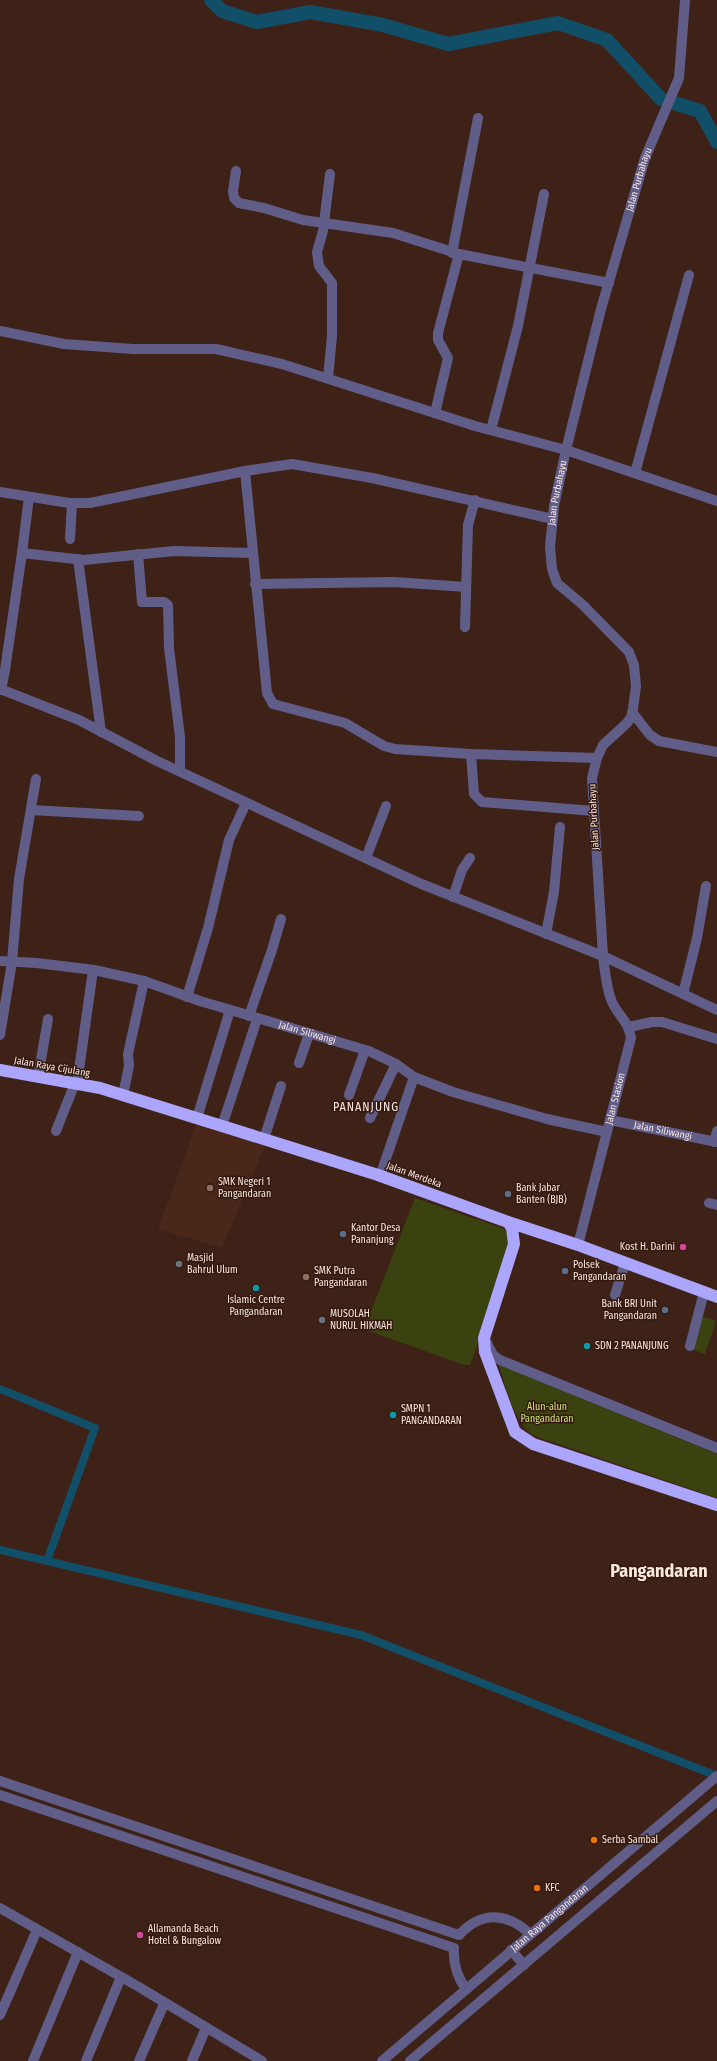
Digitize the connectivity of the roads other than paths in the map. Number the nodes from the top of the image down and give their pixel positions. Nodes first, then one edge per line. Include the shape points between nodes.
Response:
1 (685, 0) edge
2 (478, 118) dead end
3 (236, 171) dead end
4 (330, 174) dead end
5 (544, 194) dead end
6 (324, 224) junction
7 (456, 253) junction
8 (529, 268) junction
9 (690, 275) dead end
10 (609, 283) junction
11 (0, 332) edge
12 (328, 378) junction
13 (435, 413) junction
14 (492, 430) junction
15 (566, 450) junction
16 (245, 471) junction
17 (635, 473) junction
18 (0, 492) edge
19 (29, 497) junction
20 (475, 500) junction
21 (717, 501) edge
22 (72, 503) junction
23 (553, 519) junction
24 (70, 538) dead end
25 (22, 553) junction
26 (252, 553) junction
27 (138, 554) junction
28 (78, 559) junction
29 (255, 584) junction
30 (466, 587) junction
31 (465, 627) dead end
32 (0, 689) edge
33 (632, 712) junction
34 (101, 732) junction
35 (717, 752) edge
36 (471, 754) junction
37 (597, 758) junction
38 (180, 771) junction
39 (36, 779) dead end
40 (246, 803) junction
41 (386, 806) dead end
42 (31, 810) junction
43 (594, 811) junction
44 (139, 816) dead end
45 (560, 827) dead end
46 (366, 858) junction
47 (470, 858) dead end
48 (706, 886) dead end
49 (453, 897) junction
50 (281, 919) dead end
51 (546, 934) junction
52 (603, 956) junction
53 (0, 962) edge
54 (12, 962) junction
55 (93, 970) junction
56 (144, 981) junction
57 (683, 994) junction
58 (187, 997) junction
59 (230, 1010) junction
60 (717, 1010) edge
61 (253, 1017) junction
62 (48, 1019) dead end
63 (629, 1027) junction
64 (309, 1034) junction
65 (0, 1035) edge
66 (717, 1039) edge
67 (365, 1050) junction
68 (299, 1063) dead end
69 (396, 1064) junction
70 (0, 1070) edge
71 (38, 1077) junction
72 (414, 1077) junction
73 (76, 1083) junction
74 (282, 1086) dead end
75 (100, 1088) joint
76 (123, 1095) junction
77 (350, 1095) dead end
78 (197, 1118) junction
79 (370, 1118) dead end
80 (610, 1120) junction
81 (222, 1126) junction
82 (56, 1131) dead end
83 (717, 1131) edge
84 (607, 1132) junction
85 (264, 1139) junction
86 (716, 1142) edge
87 (380, 1176) junction
88 (508, 1222) junction
89 (540, 1231) junction
90 (514, 1244) junction
91 (578, 1244) junction
92 (625, 1262) junction
93 (704, 1292) junction
94 (615, 1295) dead end
95 (717, 1297) edge
96 (484, 1338) junction
97 (690, 1346) dead end
98 (717, 1448) edge
99 (717, 1505) edge
100 (715, 1778) edge
101 (0, 1781) edge
102 (0, 1794) edge
103 (42, 1794) junction
104 (717, 1801) edge
105 (37, 1806) junction
106 (0, 1908) edge
107 (36, 1930) junction
108 (530, 1934) junction
109 (459, 1935) junction
110 (454, 1948) junction
111 (511, 1950) junction
112 (78, 1952) junction
113 (524, 1965) junction
114 (121, 1977) junction
115 (466, 1989) junction
116 (164, 2004) junction
117 (0, 2015) edge
118 (206, 2028) junction
119 (244, 2057) edge
120 (33, 2061) edge
121 (86, 2061) edge
122 (139, 2061) edge
123 (192, 2061) edge
124 (262, 2061) edge
125 (382, 2061) edge
126 (410, 2061) edge

1 - 10 street, Jalan Purbahayu via 679,78 645,158
2 - 7 street
3 - 6 street via 233,191 238,203
4 - 6 street
5 - 8 street
6 - 7 street via 393,233
6 - 12 street via 317,252 319,266 332,283 332,336
7 - 8 street
7 - 13 street via 438,333 438,340 448,358
8 - 10 street
8 - 14 street via 518,326
9 - 17 street
10 - 15 street, Jalan Purbahayu
11 - 12 street via 64,344 133,349 216,349 282,364
12 - 13 street
13 - 14 street
14 - 15 street
15 - 17 street
15 - 23 street, Jalan Purbahayu
16 - 20 street via 282,465 302,465
16 - 22 street via 101,501
16 - 26 street
17 - 21 street
18 - 19 street
19 - 22 street
19 - 25 street
20 - 23 street
20 - 30 street via 468,525
22 - 24 street
23 - 33 street, Jalan Purbahayu via 550,547 552,569 557,583 584,606 629,652 634,665 636,686
25 - 28 street
25 - 32 street
26 - 27 street via 177,551
26 - 29 street
27 - 28 street
27 - 38 street via 142,602 164,602 168,605 168,648 180,737
28 - 34 street
29 - 30 street via 394,582
29 - 36 street via 267,693 273,704 345,723 389,748
30 - 31 street
32 - 34 street via 79,720
33 - 35 street via 650,735 659,741
33 - 37 street, Jalan Purbahayu via 627,723 603,745
34 - 38 street
36 - 37 street
36 - 43 street via 474,794 476,799 482,802
37 - 43 street, Jalan Purbahayu via 592,778
38 - 40 street
39 - 42 street
40 - 46 street
40 - 58 street via 229,840 208,928
41 - 46 street
42 - 44 street
42 - 54 street via 16,899
43 - 52 street, Jalan Purbahayu
45 - 51 street via 554,892
46 - 49 street
47 - 49 street via 462,870
48 - 57 street via 697,938
49 - 51 street
50 - 61 street
51 - 52 street
52 - 57 street
52 - 63 street via 609,994
53 - 54 street, Jalan Siliwangi
54 - 55 street, Jalan Siliwangi via 37,962
54 - 65 street
55 - 56 street, Jalan Siliwangi
55 - 73 street
56 - 58 street, Jalan Siliwangi
56 - 76 street via 128,1054 129,1066
57 - 60 street
58 - 59 street, Jalan Siliwangi
59 - 61 street, Jalan Siliwangi
59 - 78 street
61 - 64 street, Jalan Siliwangi
61 - 81 street
62 - 71 street
63 - 66 street via 662,1022
63 - 80 street, Jalan Stasion via 631,1038
64 - 67 street, Jalan Siliwangi
64 - 68 street
67 - 69 street, Jalan Siliwangi
67 - 77 street
69 - 72 street, Jalan Siliwangi
69 - 79 street
70 - 71 highway, Jalan Raya Cijulang
71 - 73 highway, Jalan Raya Cijulang
72 - 84 street, Jalan Siliwangi via 453,1092 547,1119
72 - 87 street
73 - 75 highway, Jalan Raya Cijulang
73 - 82 street
74 - 85 street
75 - 76 highway, Jalan Merdeka
76 - 78 highway, Jalan Merdeka
78 - 81 highway, Jalan Merdeka
80 - 84 street, Jalan Stasion
80 - 86 street, Jalan Siliwangi
81 - 85 highway, Jalan Merdeka
83 - 86 street
84 - 91 street, Jalan Stasion
85 - 87 highway, Jalan Merdeka
87 - 88 highway, Jalan Merdeka
88 - 89 highway, Jalan Merdeka
88 - 90 highway via 512,1228
89 - 90 highway via 527,1235
89 - 91 highway, Jalan Merdeka
90 - 96 highway
91 - 92 highway, Jalan Merdeka
92 - 93 highway, Jalan Merdeka
92 - 94 street
93 - 95 highway, Jalan Merdeka
93 - 97 street
96 - 98 street via 493,1354 500,1360
96 - 99 highway via 485,1352 509,1422 522,1438 533,1444
100 - 108 street, Jalan Raya Pangandaran
101 - 103 street
102 - 105 street
103 - 105 street
103 - 109 street
104 - 113 street, Jalan Raya Pangandaran
105 - 110 street
106 - 107 street
107 - 112 street
107 - 117 street
108 - 109 street via 519,1924 492,1917 473,1922
108 - 111 street, Jalan Raya Pangandaran
109 - 110 street
110 - 115 street via 456,1971
111 - 113 street
111 - 115 street, Jalan Raya Pangandaran
112 - 114 street
112 - 120 street
113 - 126 street, Jalan Raya Pangandaran
114 - 116 street
114 - 121 street
115 - 125 street, Jalan Raya Pangandaran
116 - 118 street
116 - 122 street
118 - 119 street
118 - 123 street
119 - 124 street

